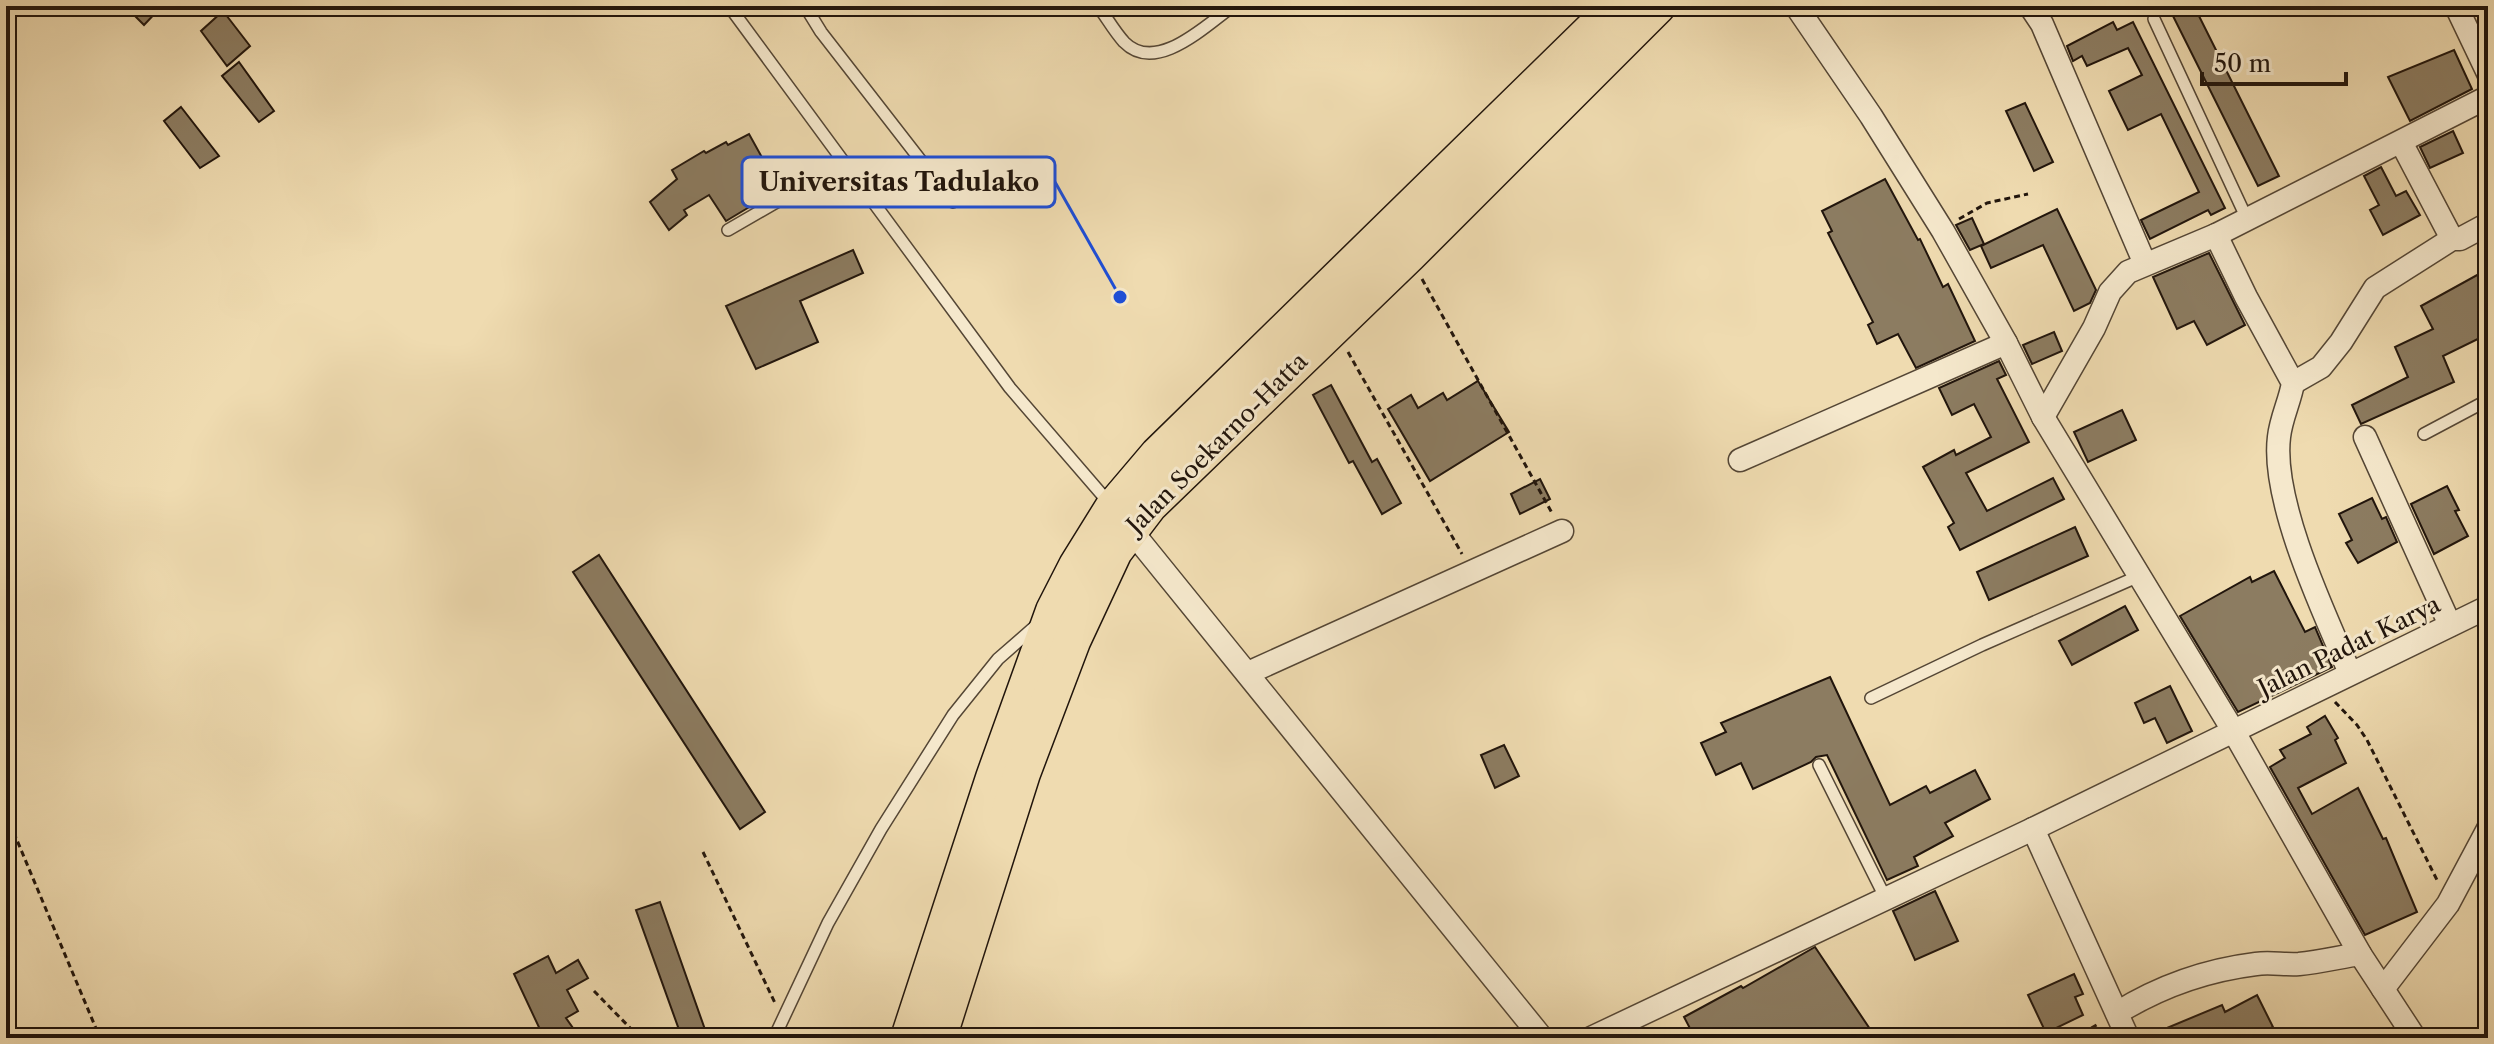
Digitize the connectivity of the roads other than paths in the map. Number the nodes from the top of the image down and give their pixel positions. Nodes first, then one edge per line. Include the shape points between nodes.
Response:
1 (729, 6) edge
2 (805, 6) edge
3 (1098, 6) edge
4 (1233, 6) edge
5 (1617, 6) edge
6 (1657, 6) edge
7 (1796, 6) edge
8 (2030, 6) edge
9 (2456, 6) edge
10 (2154, 19) dead end
11 (2488, 73) edge
12 (2488, 97) edge
13 (2401, 142) junction
14 (844, 163) junction
15 (953, 202) dead end
16 (2247, 219) junction
17 (2488, 224) edge
18 (728, 230) dead end
19 (2216, 235) junction
20 (2452, 239) junction
21 (2145, 264) junction
22 (2006, 343) junction
23 (2293, 383) junction
24 (2488, 400) edge
25 (2043, 417) junction
26 (2424, 434) dead end
27 (2365, 437) dead end
28 (1740, 460) dead end
29 (1121, 518) junction
30 (1562, 531) road end
31 (2139, 576) junction
32 (2488, 607) edge
33 (1054, 611) junction
34 (2450, 625) junction
35 (1248, 673) junction
36 (2350, 673) junction
37 (1871, 698) dead end
38 (2234, 732) junction
39 (1819, 765) dead end
40 (2033, 829) junction
41 (2488, 829) edge
42 (1885, 897) junction
43 (2360, 954) junction
44 (2383, 989) junction
45 (2117, 1013) junction
46 (774, 1038) edge
47 (909, 1038) edge
48 (938, 1038) edge
49 (1542, 1038) edge
50 (1591, 1038) edge
51 (2128, 1038) edge
52 (2415, 1038) edge

1 - 14 lane
2 - 15 lane
3 - 4 lane via 1126,44 1141,53 1176,47
5 - 29 main road, Jalan Soekarno-Hatta via 1158,455
6 - 29 main road, Jalan Soekarno-Hatta via 1149,505
7 - 22 street via 1943,231
8 - 21 street
9 - 11 street
10 - 16 lane
12 - 13 street
13 - 16 street
13 - 20 street
14 - 18 lane
14 - 29 lane via 1010,388
16 - 19 street
17 - 20 street
19 - 21 street
19 - 23 street
20 - 23 street via 2375,288 2321,367
21 - 25 street via 2128,272 2110,292
22 - 25 street
22 - 28 street
23 - 36 street via 2279,438 2284,496 2310,579
24 - 26 lane
25 - 31 street
27 - 34 street
29 - 33 main road, Jalan Soekarno-Hatta via 1077,566
29 - 35 street
29 - 48 main road, Jalan Soekarno-Hatta via 1114,551 1072,641 1022,773
30 - 35 street
31 - 37 lane
31 - 38 street
32 - 34 street, Jalan Padat Karya
33 - 46 lane via 998,659 953,715 828,923
33 - 47 main road, Jalan Soekarno-Hatta
34 - 36 street, Jalan Padat Karya
35 - 49 street
36 - 38 street, Jalan Padat Karya
38 - 40 street, Jalan Padat Karya
38 - 43 street
39 - 42 lane
40 - 42 street, Jalan Padat Karya
40 - 45 street
41 - 44 street via 2448,904
42 - 50 street, Jalan Padat Karya
43 - 44 street
43 - 45 street via 2257,964 2189,978
44 - 52 street
45 - 51 street

